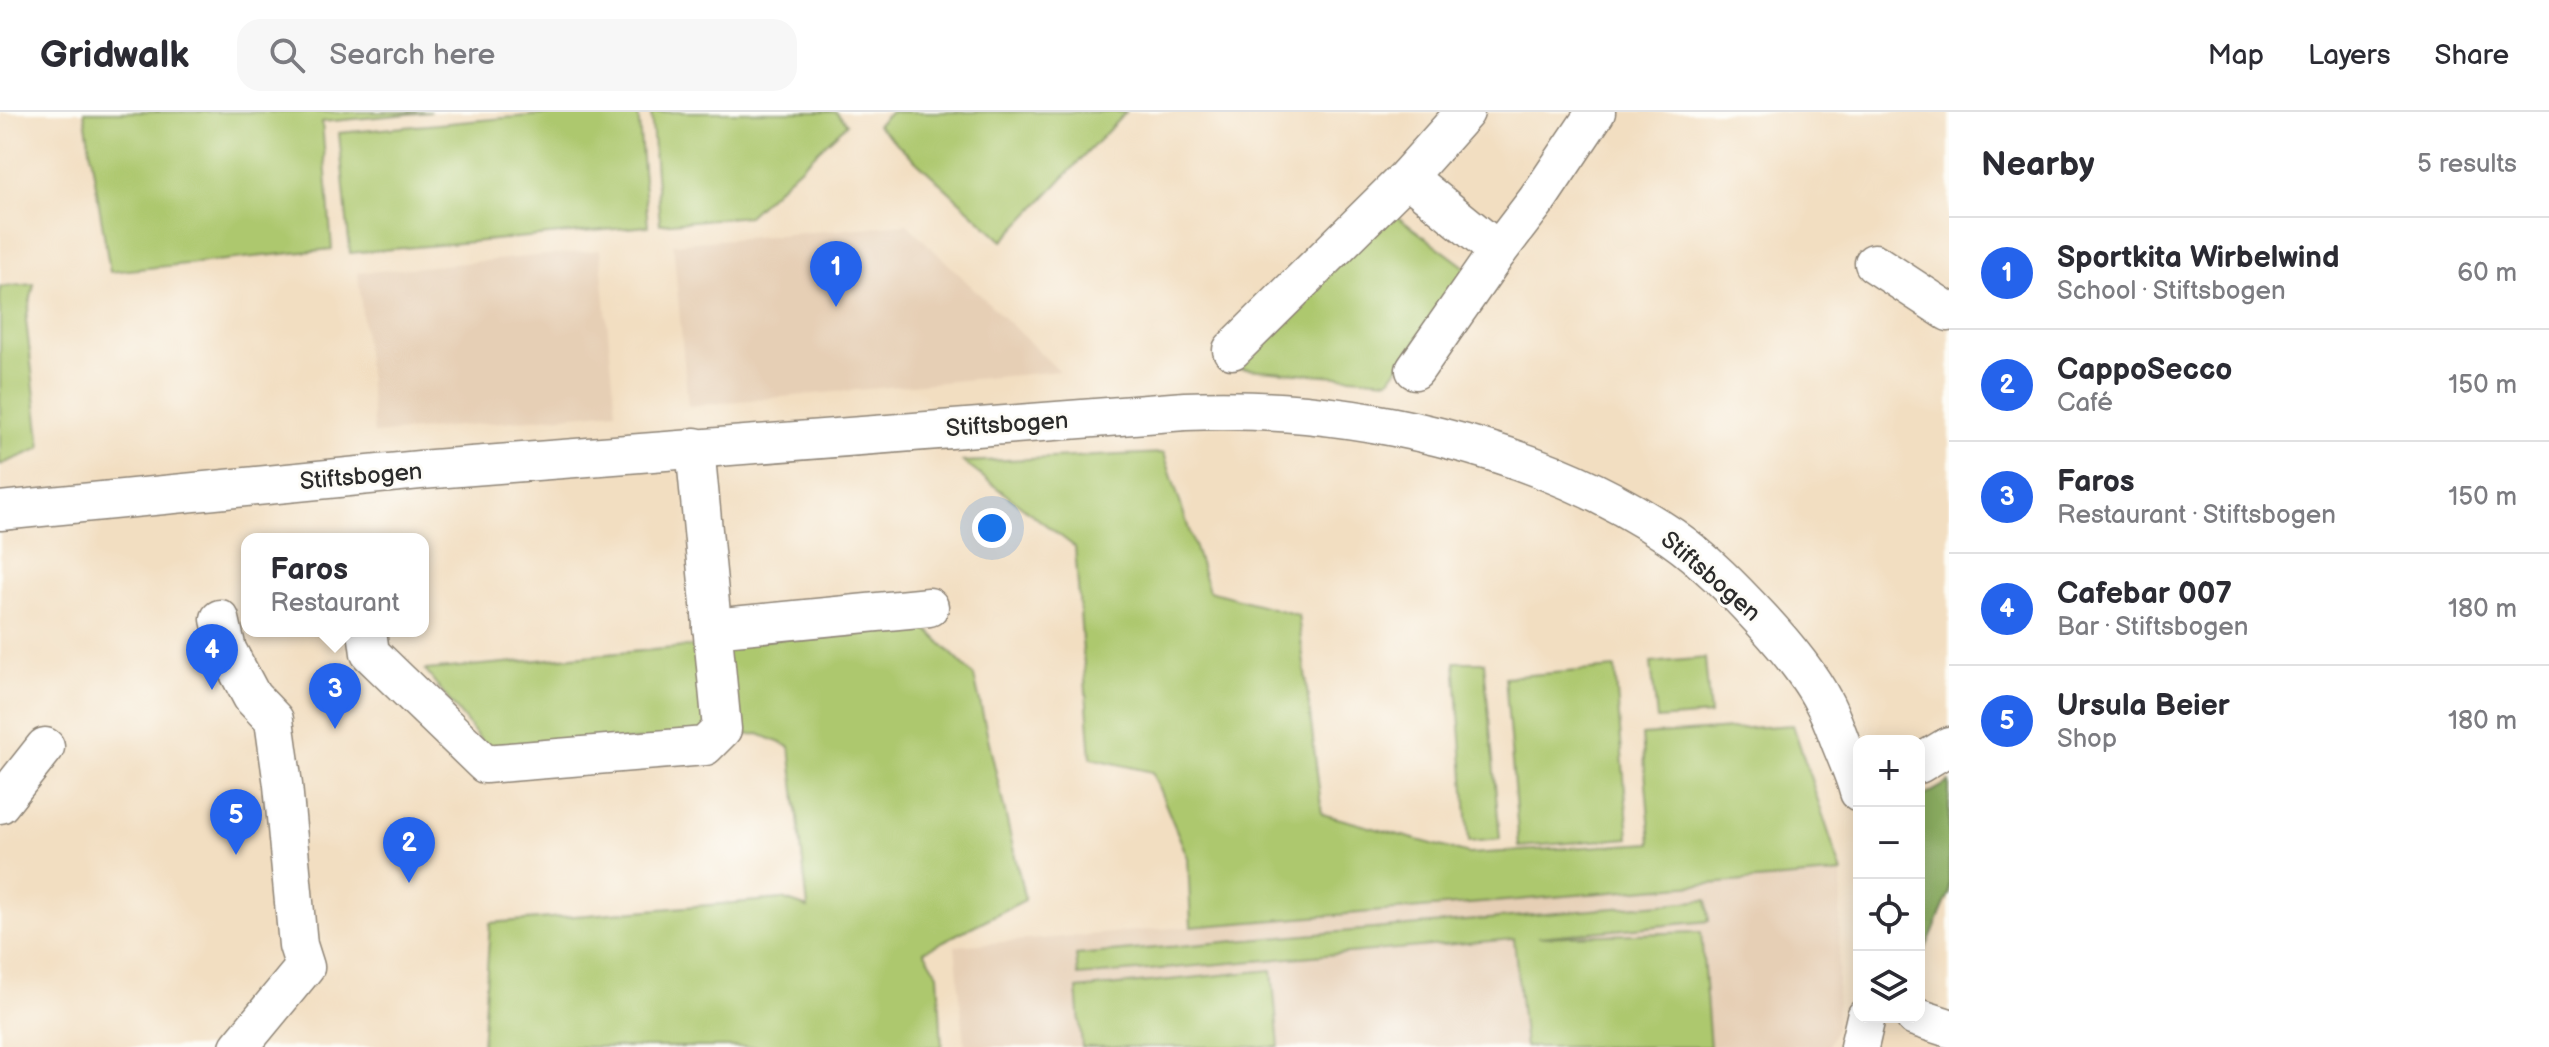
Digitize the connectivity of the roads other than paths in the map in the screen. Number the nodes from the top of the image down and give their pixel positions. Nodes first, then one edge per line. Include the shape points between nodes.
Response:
1 (1465, 112) edge
2 (1596, 112) edge
3 (1407, 177) junction
4 (1498, 251) junction
5 (1874, 263) dead end
6 (1949, 312) edge
7 (1232, 350) dead end
8 (1415, 370) dead end
9 (695, 447) junction
10 (0, 511) edge
11 (929, 607) dead end
12 (220, 619) dead end
13 (712, 628) junction
14 (368, 637) edge
15 (1949, 746) edge
16 (45, 747) dead end
17 (1925, 760) edge
18 (1853, 773) edge
19 (0, 804) edge
20 (1925, 1020) edge
21 (1865, 1023) edge
22 (1949, 1028) edge
23 (239, 1047) edge
24 (1859, 1047) edge

1 - 3 street
2 - 4 street
3 - 4 street
3 - 7 street
4 - 8 street
5 - 6 street
9 - 10 street, Stiftsbogen
9 - 13 street
9 - 18 street, Stiftsbogen via 1198,411 1293,414 1385,426 1476,446 1564,478 1628,511 1673,538 1728,585 1783,643 1823,700
11 - 13 street
12 - 23 street via 233,662 252,697 274,720 298,945 305,967
13 - 14 street via 722,729 705,746 485,764 370,653
15 - 17 street
16 - 19 street
20 - 22 street
21 - 24 street

